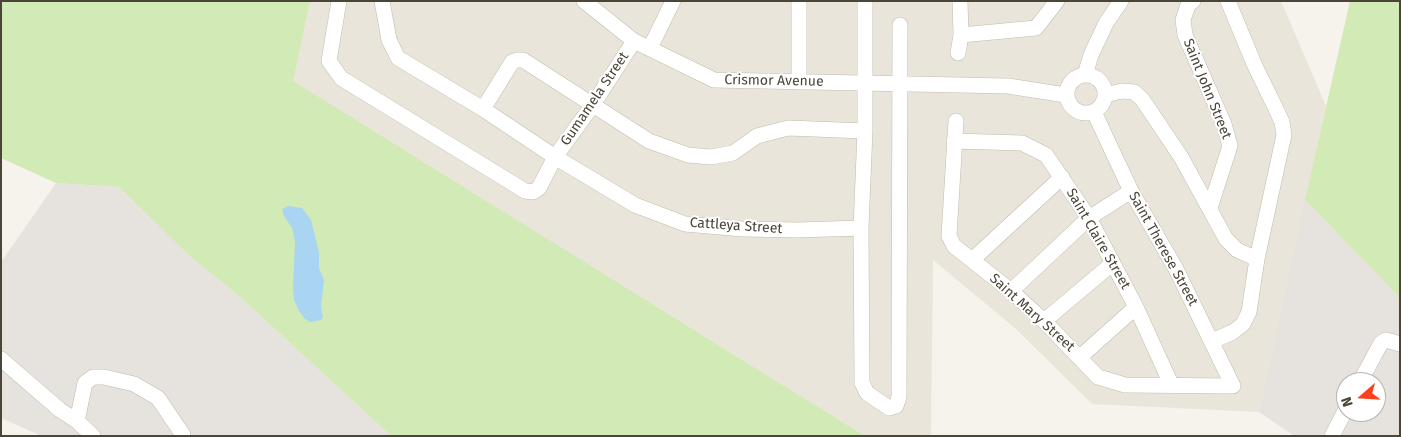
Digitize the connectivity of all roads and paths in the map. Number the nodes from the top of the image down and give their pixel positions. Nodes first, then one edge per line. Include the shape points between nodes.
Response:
1 (339, 1) edge
2 (382, 1) edge
3 (584, 1) edge
4 (673, 1) edge
5 (799, 1) edge
6 (865, 1) edge
7 (960, 1) edge
8 (1057, 1) edge
9 (1120, 1) edge
10 (1193, 1) edge
11 (1228, 1) edge
12 (900, 25) dead end
13 (961, 35) junction
14 (634, 41) junction
15 (650, 48) junction
16 (958, 53) dead end
17 (1085, 75) junction
18 (799, 82) junction
19 (865, 82) junction
20 (900, 84) junction
21 (1066, 95) junction
22 (1105, 95) junction
23 (592, 106) junction
24 (483, 109) junction
25 (1094, 112) junction
26 (956, 121) dead end
27 (865, 131) junction
28 (954, 140) junction
29 (555, 157) junction
30 (1062, 177) junction
31 (1131, 191) junction
32 (1210, 208) junction
33 (1089, 218) junction
34 (861, 228) junction
35 (1257, 258) junction
36 (972, 260) junction
37 (1113, 263) junction
38 (1011, 291) junction
39 (1136, 307) junction
40 (1044, 321) junction
41 (1212, 341) junction
42 (1400, 344) edge
43 (1080, 357) junction
44 (1, 359) edge
45 (1365, 372) edge
46 (1171, 384) junction
47 (1233, 386) joint
48 (77, 420) junction
49 (1339, 422) edge
50 (93, 436) edge
51 (183, 436) edge
52 (1332, 436) edge

1 - 29 street, Gumamela Street via 329,61 341,78 525,191 533,192 538,188
2 - 24 street, Cattleya Street via 389,40 398,58
3 - 14 street, Crismor Avenue
4 - 15 street
5 - 18 street
6 - 19 street
7 - 13 street
8 - 13 street via 1036,28
9 - 17 street via 1106,23
10 - 32 street, Saint John Street via 1177,30 1185,35 1224,124 1230,146
11 - 35 street via 1282,122 1284,135
12 - 20 street
13 - 16 street
14 - 15 street, Crismor Avenue
14 - 23 street, Gumamela Street
15 - 18 street, Crismor Avenue via 714,80
17 - 21 street via 1073,79
17 - 22 street via 1097,78
18 - 19 street, Crismor Avenue
19 - 20 street, Crismor Avenue
19 - 27 street
20 - 21 street, Crismor Avenue via 1008,86
20 - 34 street via 899,397 896,406 889,408 867,393 862,383
21 - 25 street via 1075,110 1084,114
22 - 25 street via 1102,105
22 - 32 street via 1122,91 1134,92 1142,98
23 - 24 street via 523,60 517,60 512,62
23 - 27 street via 648,141 688,155 711,157 733,153 757,136 788,128
23 - 29 street, Gumamela Street
24 - 29 street, Cattleya Street
25 - 31 street, Saint Therese Street
26 - 28 street, Saint Mary Street
27 - 34 street
28 - 30 street, Saint Claire Street via 1022,143 1046,155
28 - 36 street, Saint Mary Street via 950,236 954,246
29 - 34 street, Cattleya Street via 635,205 685,224 744,229
30 - 33 street, Saint Claire Street
30 - 36 street
31 - 33 street
31 - 41 street, Saint Therese Street via 1176,268
32 - 35 street via 1226,239 1237,250
33 - 37 street, Saint Claire Street
33 - 38 street
35 - 41 street via 1249,312 1243,324
36 - 38 street, Saint Mary Street
37 - 39 street, Saint Claire Street
37 - 40 street
38 - 40 street, Saint Mary Street
39 - 43 street
39 - 46 street, Saint Claire Street
40 - 43 street, Saint Mary Street
41 - 47 street, Saint Therese Street
42 - 45 street via 1386,340 1381,343
43 - 46 street, Saint Mary Street via 1098,377 1125,384
44 - 48 street via 60,410
46 - 47 street, Saint Mary Street
48 - 50 street
48 - 51 street via 85,383 94,377 104,376 134,384 158,398
49 - 52 street

